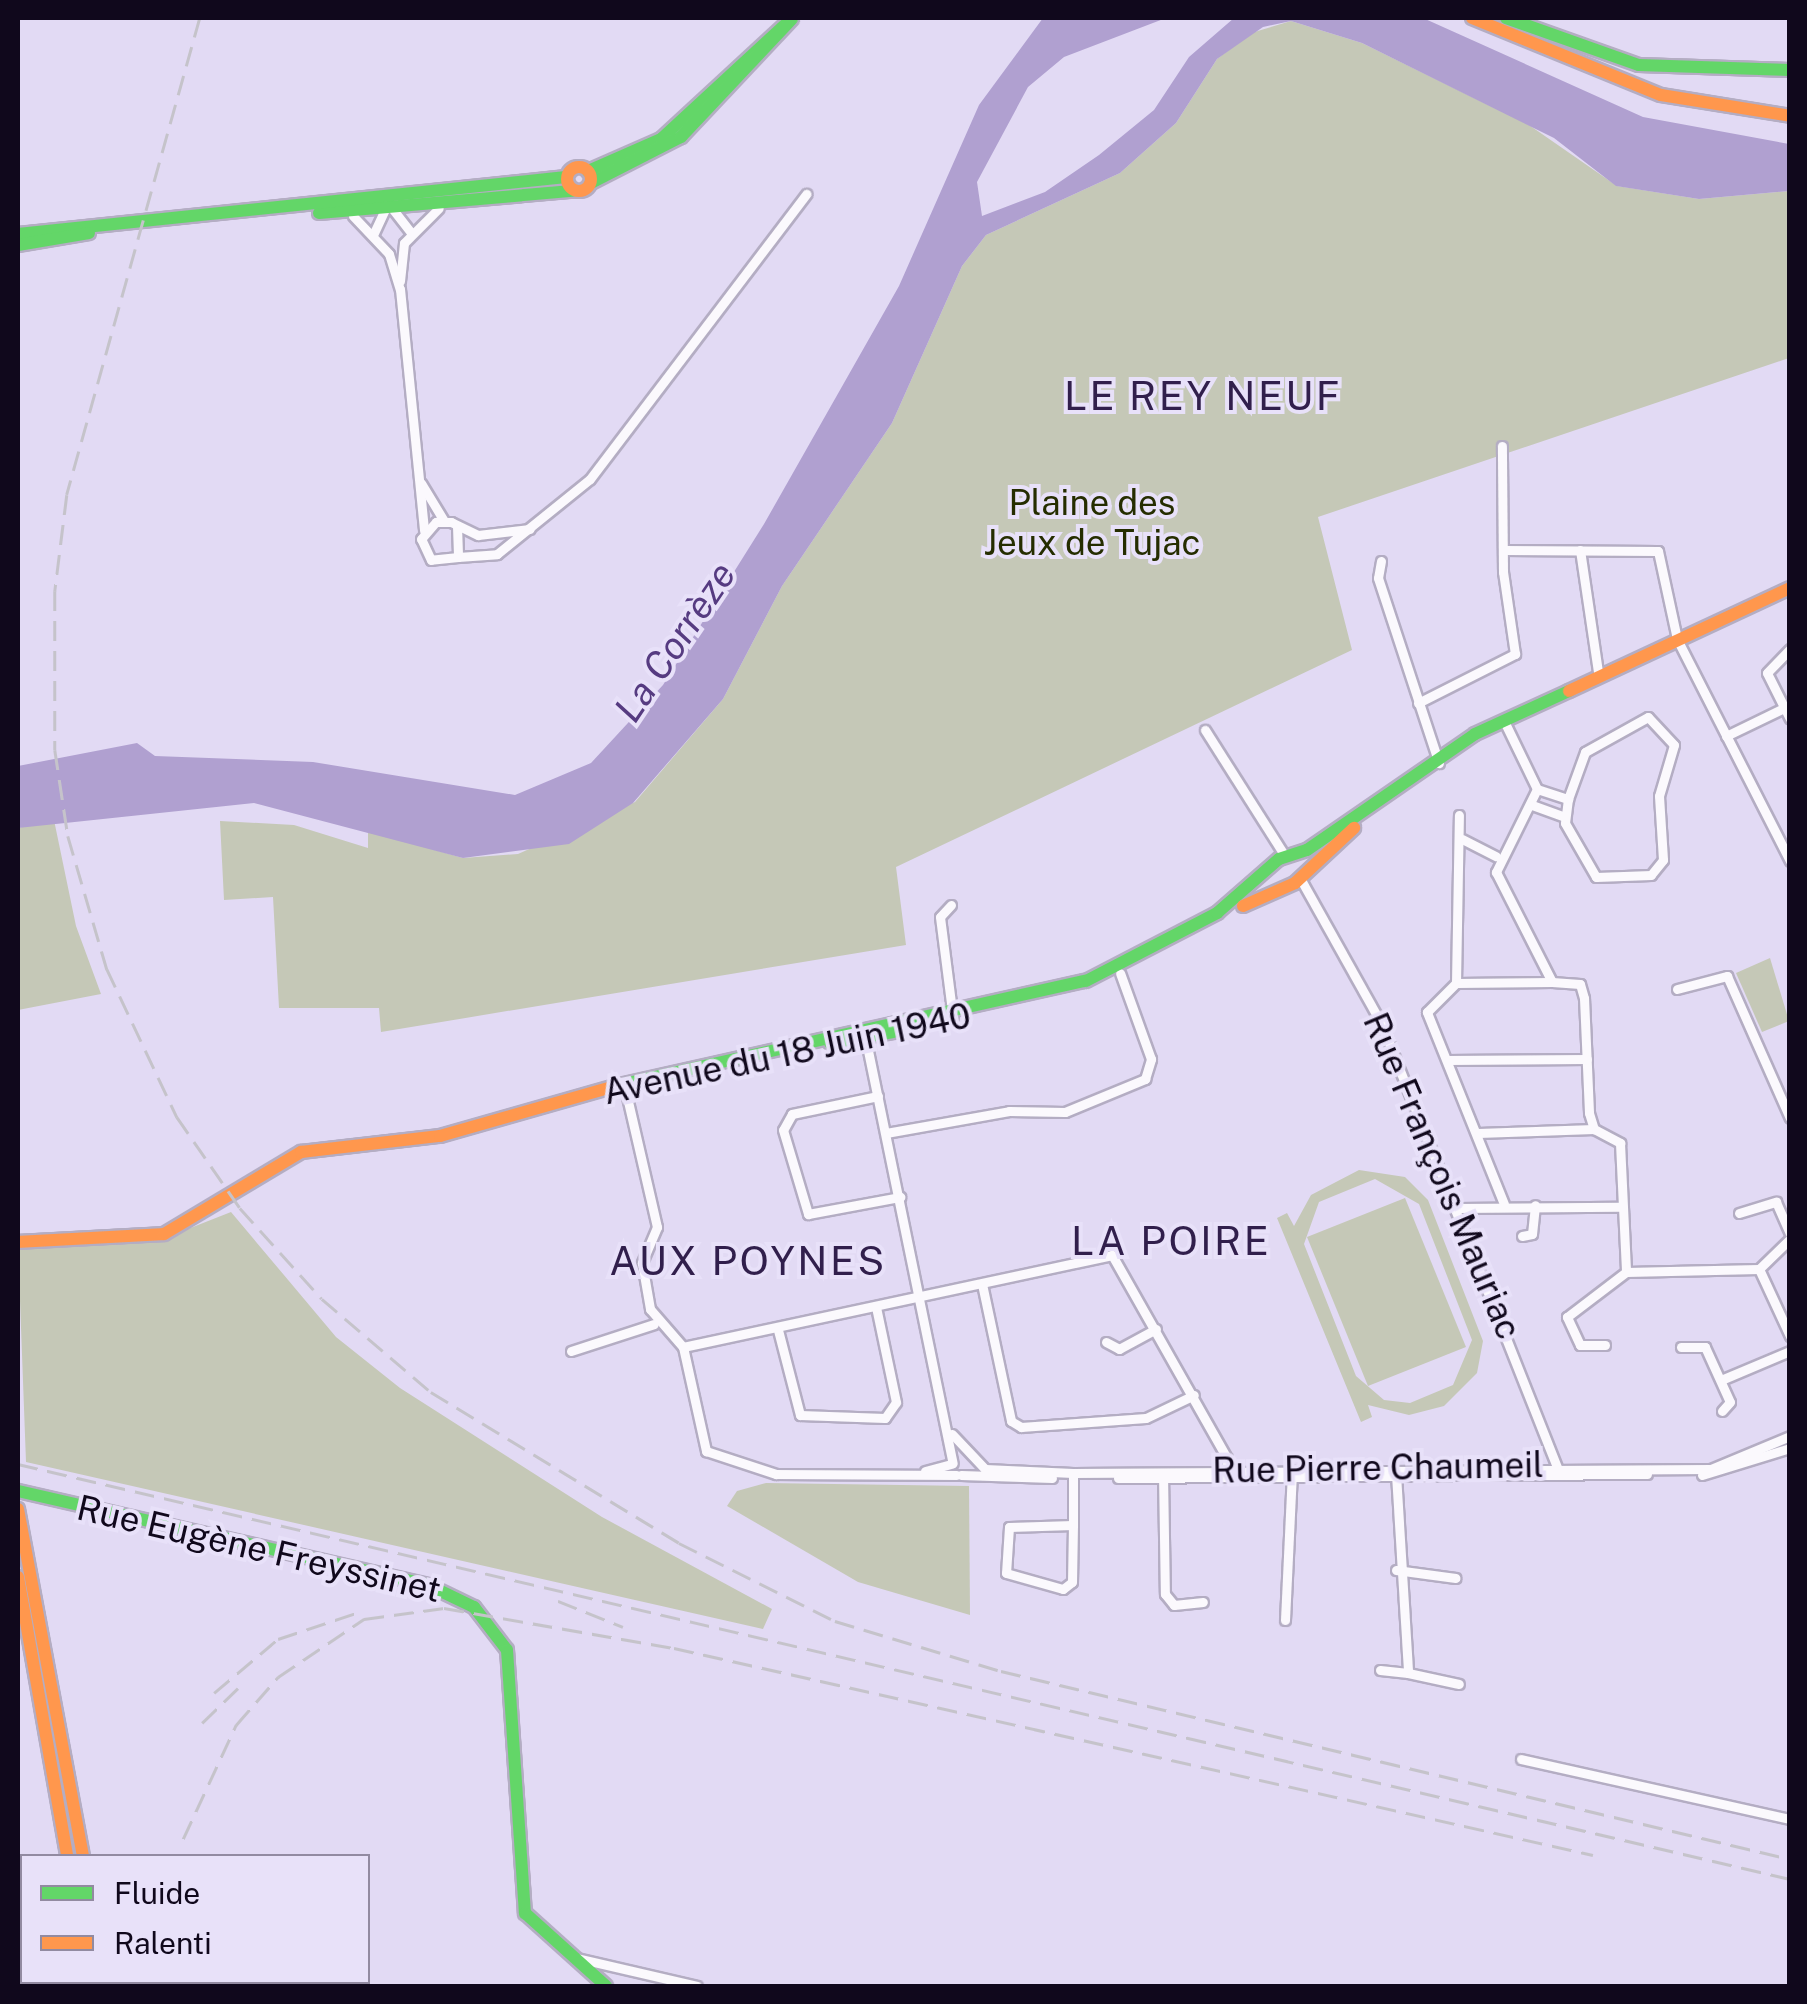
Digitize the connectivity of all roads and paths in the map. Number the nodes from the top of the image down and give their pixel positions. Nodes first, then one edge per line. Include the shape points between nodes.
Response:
1 (1472, 18) edge
2 (1506, 18) edge
3 (1790, 70) edge
4 (1790, 116) edge
5 (566, 176) junction
6 (590, 177) junction
7 (572, 191) junction
8 (806, 194) dead end
9 (447, 195) junction
10 (362, 202) junction
11 (439, 208) junction
12 (389, 210) junction
13 (302, 211) junction
14 (354, 216) junction
15 (99, 230) junction
16 (411, 233) junction
17 (18, 234) edge
18 (373, 235) junction
19 (18, 245) edge
20 (400, 289) junction
21 (1502, 446) dead end
22 (421, 483) junction
23 (444, 521) junction
24 (456, 526) junction
25 (532, 528) junction
26 (424, 530) junction
27 (484, 536) junction
28 (502, 550) junction
29 (1504, 550) junction
30 (1580, 550) junction
31 (458, 557) junction
32 (1380, 561) dead end
33 (1790, 588) edge
34 (1678, 639) junction
35 (1790, 649) edge
36 (1598, 672) junction
37 (1418, 703) junction
38 (1784, 708) junction
39 (1790, 719) edge
40 (1506, 725) junction
41 (1205, 730) dead end
42 (1726, 736) junction
43 (1439, 763) junction
44 (1537, 790) junction
45 (1568, 799) junction
46 (1532, 805) junction
47 (1458, 815) dead end
48 (1563, 816) junction
49 (1462, 839) junction
50 (1496, 856) junction
51 (1282, 861) junction
52 (1790, 861) edge
53 (1295, 880) junction
54 (951, 905) dead end
55 (1120, 973) junction
56 (1552, 982) junction
57 (1456, 983) junction
58 (1677, 989) dead end
59 (952, 1014) junction
60 (865, 1038) junction
61 (1587, 1059) junction
62 (1447, 1060) junction
63 (624, 1086) junction
64 (878, 1096) junction
65 (1790, 1118) edge
66 (1594, 1129) junction
67 (886, 1133) junction
68 (1478, 1134) junction
69 (900, 1197) junction
70 (1504, 1204) junction
71 (1536, 1205) junction
72 (1620, 1207) junction
73 (1458, 1208) junction
74 (1740, 1212) dead end
75 (1522, 1236) dead end
76 (1790, 1236) edge
77 (18, 1239) edge
78 (1759, 1269) junction
79 (1626, 1272) junction
80 (982, 1284) junction
81 (922, 1296) junction
82 (876, 1307) junction
83 (654, 1324) junction
84 (1156, 1328) junction
85 (778, 1330) junction
86 (1790, 1336) edge
87 (1106, 1342) dead end
88 (1605, 1345) dead end
89 (1680, 1346) dead end
90 (683, 1347) junction
91 (1790, 1350) edge
92 (571, 1351) dead end
93 (1721, 1380) junction
94 (1194, 1395) junction
95 (1722, 1412) dead end
96 (1790, 1436) edge
97 (1790, 1448) edge
98 (960, 1461) junction
99 (1559, 1469) junction
100 (922, 1472) junction
101 (1292, 1472) junction
102 (1163, 1474) junction
103 (1396, 1474) junction
104 (959, 1475) junction
105 (1228, 1475) junction
106 (1073, 1476) junction
107 (18, 1491) edge
108 (19, 1515) edge
109 (1072, 1525) junction
110 (1396, 1570) junction
111 (18, 1577) edge
112 (1455, 1578) dead end
113 (1203, 1602) dead end
114 (1285, 1620) dead end
115 (1380, 1670) dead end
116 (1408, 1673) junction
117 (1459, 1684) dead end
118 (1521, 1759) dead end
119 (1790, 1820) edge
120 (68, 1854) edge
121 (83, 1854) edge
122 (573, 1957) junction
123 (606, 1986) edge
124 (698, 1986) edge

1 - 4 main road via 1661,94
2 - 3 main road via 1640,65
5 - 6 main road
5 - 7 main road
5 - 9 main road
6 - 6 main road via 680,138 792,19 661,139
6 - 7 main road
7 - 11 main road
8 - 25 street via 614,453
9 - 10 main road
9 - 12 street
10 - 12 street
10 - 13 main road
11 - 12 main road
11 - 16 street
12 - 14 main road
12 - 16 street
12 - 18 street
13 - 14 main road
13 - 15 main road
14 - 18 street
15 - 17 main road
15 - 19 main road
16 - 20 street
18 - 20 street
20 - 22 street
21 - 29 street
22 - 23 street
22 - 26 street
23 - 24 street
23 - 26 street
24 - 27 street
24 - 31 street
25 - 27 street
25 - 28 street
26 - 31 street via 431,560
27 - 28 street
28 - 31 street via 478,562
29 - 30 street
29 - 37 street via 1516,654
30 - 34 street via 1658,551
30 - 36 street
32 - 37 street
33 - 34 main road, Avenue du 18 Juin 1940
34 - 36 main road, Avenue du 18 Juin 1940
34 - 40 main road, Avenue du 18 Juin 1940
34 - 42 street
35 - 38 street via 1768,673
36 - 40 main road, Avenue du 18 Juin 1940
37 - 43 street
38 - 39 street
38 - 42 street
40 - 43 main road, Avenue du 18 Juin 1940
40 - 44 street
41 - 51 street
42 - 52 street
43 - 51 main road, Avenue du 18 Juin 1940
43 - 53 main road, Avenue du 18 Juin 1940
44 - 45 street
44 - 46 street
45 - 48 street
45 - 48 street via 1594,744 1648,717 1663,723 1674,756 1660,784 1658,872 1596,877
46 - 48 street
46 - 50 street
47 - 49 street
49 - 50 street
49 - 57 street via 1454,852
50 - 56 street
51 - 53 main road
51 - 53 main road
51 - 59 main road, Avenue du 18 Juin 1940 via 1188,931 1086,981
53 - 55 main road, Avenue du 18 Juin 1940
53 - 73 street, Rue François Mauriac via 1382,1025
54 - 59 street via 940,917
55 - 59 main road, Avenue du 18 Juin 1940
55 - 67 street via 1150,1072 1065,1112 1009,1111
56 - 57 street
56 - 61 street via 1580,984
57 - 62 street via 1427,1012
58 - 65 street via 1728,976
59 - 60 main road, Avenue du 18 Juin 1940
60 - 63 main road, Avenue du 18 Juin 1940
60 - 63 main road, Avenue du 18 Juin 1940
60 - 64 street
61 - 62 street
61 - 66 street
62 - 68 street
63 - 77 main road, Avenue du 18 Juin 1940 via 440,1136 301,1152 194,1222
63 - 83 street via 657,1227 642,1270
64 - 67 street
64 - 69 street via 792,1114 782,1130 808,1214
66 - 68 street
66 - 72 street via 1615,1136
67 - 69 street
68 - 70 street
69 - 81 street
70 - 71 street
70 - 73 street
71 - 72 street
71 - 75 street via 1532,1234
72 - 79 street
73 - 99 street, Rue François Mauriac
74 - 76 street via 1776,1202
76 - 78 street
78 - 79 street
78 - 86 street
79 - 88 street via 1567,1317 1580,1345
80 - 81 street
80 - 84 street via 1112,1255
80 - 94 street via 1011,1422 1021,1428 1146,1418
81 - 82 street
81 - 98 street
82 - 85 street
82 - 85 street via 896,1402 885,1418 800,1415
83 - 90 street
83 - 92 street
84 - 87 street via 1120,1350
84 - 94 street
85 - 90 street
89 - 93 street via 1706,1347
90 - 100 street via 698,1434 714,1456 776,1474
91 - 93 street
93 - 95 street via 1730,1402
94 - 105 street
96 - 99 street, Rue Pierre Chaumeil via 1711,1468
97 - 99 street, Rue Pierre Chaumeil via 1712,1475
98 - 100 street
98 - 104 street
98 - 106 street, Rue Pierre Chaumeil
99 - 101 street, Rue Pierre Chaumeil
99 - 103 street, Rue Pierre Chaumeil
100 - 104 street, Rue Pierre Chaumeil
101 - 103 street, Rue Pierre Chaumeil
101 - 105 street, Rue Pierre Chaumeil
101 - 114 street
102 - 105 street, Rue Pierre Chaumeil
102 - 106 street, Rue Pierre Chaumeil
102 - 113 street via 1165,1594 1174,1604
103 - 110 street
104 - 106 street, Rue Pierre Chaumeil
106 - 109 street
107 - 122 main road, Rue Eugène Freyssinet via 428,1585 474,1606 507,1650 525,1913
108 - 121 main road
109 - 109 street via 1068,1587 1006,1573 1008,1527
110 - 112 street
110 - 116 street
111 - 120 main road
115 - 116 street
116 - 117 street
118 - 119 street
122 - 123 main road, Rue Eugène Freyssinet
122 - 124 street

